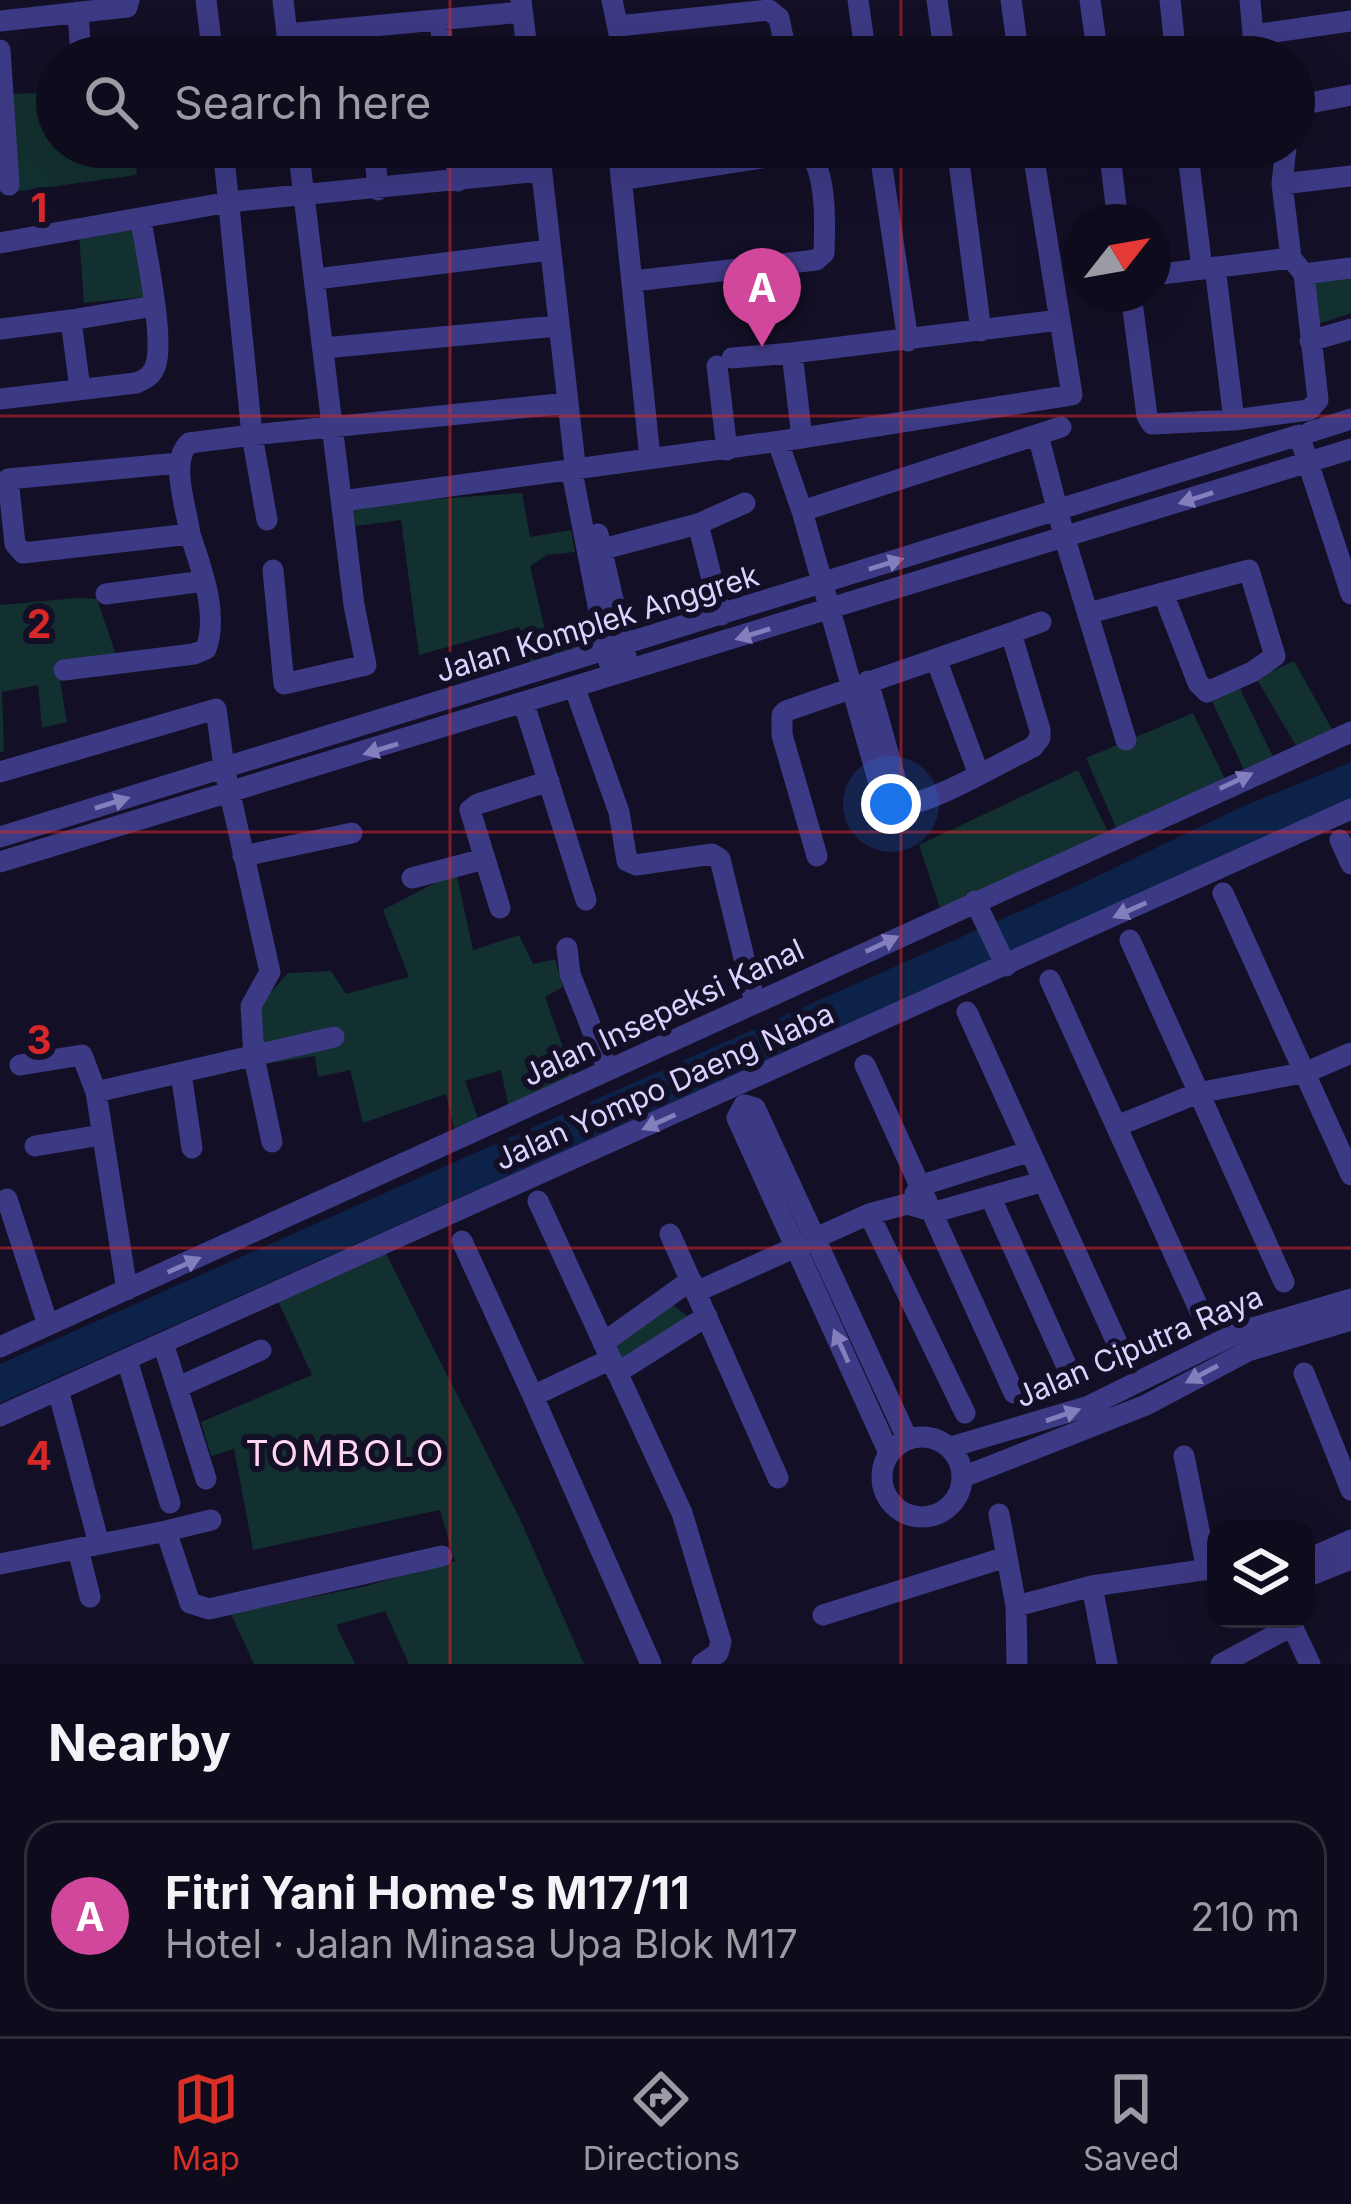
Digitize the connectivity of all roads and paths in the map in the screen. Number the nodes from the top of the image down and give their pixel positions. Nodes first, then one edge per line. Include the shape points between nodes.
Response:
1 (206, 0) edge
2 (283, 0) edge
3 (612, 0) edge
4 (858, 0) edge
5 (937, 0) edge
6 (1011, 0) edge
7 (1090, 0) edge
8 (1170, 0) edge
9 (1250, 0) edge
10 (129, 3) edge
11 (521, 6) edge
12 (78, 12) junction
13 (440, 20) junction
14 (0, 21) edge
15 (1351, 21) edge
16 (618, 26) junction
17 (362, 27) junction
18 (80, 36) edge
19 (210, 36) edge
20 (287, 36) edge
21 (325, 36) edge
22 (363, 36) edge
23 (442, 36) edge
24 (525, 36) edge
25 (620, 36) edge
26 (782, 36) edge
27 (863, 36) edge
28 (942, 36) edge
29 (1016, 36) edge
30 (1095, 36) edge
31 (1174, 36) edge
32 (1253, 36) edge
33 (1293, 36) edge
34 (0, 50) edge
35 (1351, 95) edge
36 (1315, 102) edge
37 (225, 168) edge
38 (300, 168) edge
39 (376, 168) edge
40 (456, 168) edge
41 (541, 168) edge
42 (620, 168) edge
43 (697, 168) edge
44 (819, 168) edge
45 (882, 168) edge
46 (960, 168) edge
47 (1035, 168) edge
48 (1112, 168) edge
49 (1191, 168) edge
50 (1284, 168) edge
51 (541, 171) junction
52 (1351, 176) edge
53 (621, 180) junction
54 (458, 181) junction
55 (1282, 184) junction
56 (9, 185) dead end
57 (379, 190) junction
58 (303, 196) junction
59 (229, 202) junction
60 (1116, 204) edge
61 (141, 220) junction
62 (0, 243) edge
63 (548, 250) junction
64 (1298, 266) junction
65 (1209, 268) junction
66 (1351, 268) edge
67 (1171, 273) edge
68 (316, 279) junction
69 (632, 281) junction
70 (154, 306) junction
71 (1134, 312) edge
72 (71, 320) junction
73 (1060, 320) junction
74 (557, 326) junction
75 (0, 328) edge
76 (1351, 329) edge
77 (981, 331) junction
78 (1310, 340) junction
79 (908, 341) junction
80 (325, 348) junction
81 (792, 353) junction
82 (80, 389) junction
83 (0, 399) edge
84 (568, 403) junction
85 (1351, 419) edge
86 (1234, 420) junction
87 (1306, 426) junction
88 (1061, 427) dead end
89 (331, 428) junction
90 (255, 435) junction
91 (1038, 435) junction
92 (802, 439) junction
93 (778, 442) junction
94 (1351, 449) edge
95 (728, 450) junction
96 (650, 458) junction
97 (1308, 462) junction
98 (179, 463) junction
99 (576, 468) junction
100 (4, 479) edge
101 (341, 501) junction
102 (745, 503) dead end
103 (802, 511) junction
104 (1058, 511) junction
105 (267, 520) dead end
106 (698, 524) junction
107 (190, 534) junction
108 (1064, 539) junction
109 (594, 551) junction
110 (273, 570) dead end
111 (204, 581) junction
112 (824, 584) junction
113 (1162, 593) junction
114 (106, 594) dead end
115 (1351, 594) edge
116 (831, 609) junction
117 (1089, 613) junction
118 (721, 615) junction
119 (1041, 622) dead end
120 (1011, 633) junction
121 (615, 646) junction
122 (936, 659) junction
123 (64, 670) dead end
124 (621, 675) junction
125 (859, 684) junction
126 (575, 689) junction
127 (524, 704) junction
128 (1351, 732) edge
129 (1126, 740) dead end
130 (224, 767) junction
131 (0, 772) edge
132 (978, 772) junction
133 (548, 781) junction
134 (231, 793) junction
135 (1351, 809) edge
136 (2, 830) edge
137 (352, 833) dead end
138 (1340, 840) dead end
139 (243, 856) junction
140 (817, 856) dead end
141 (484, 859) junction
142 (6, 860) edge
143 (1351, 863) edge
144 (412, 878) dead end
145 (1223, 893) dead end
146 (586, 900) dead end
147 (975, 902) junction
148 (500, 908) dead end
149 (1130, 940) dead end
150 (566, 948) dead end
151 (1006, 966) junction
152 (1050, 980) dead end
153 (755, 1003) junction
154 (967, 1012) dead end
155 (334, 1037) dead end
156 (1351, 1053) edge
157 (254, 1057) junction
158 (20, 1065) dead end
159 (865, 1065) dead end
160 (608, 1070) junction
161 (1307, 1072) junction
162 (181, 1073) junction
163 (96, 1092) junction
164 (1198, 1093) junction
165 (1117, 1126) junction
166 (100, 1135) junction
167 (272, 1142) dead end
168 (35, 1145) dead end
169 (192, 1148) dead end
170 (1028, 1152) junction
171 (1351, 1174) edge
172 (1041, 1182) junction
173 (922, 1185) junction
174 (990, 1196) junction
175 (7, 1199) dead end
176 (538, 1201) dead end
177 (908, 1204) junction
178 (935, 1212) junction
179 (869, 1214) junction
180 (670, 1234) dead end
181 (462, 1241) dead end
182 (807, 1242) junction
183 (1284, 1282) dead end
184 (694, 1286) junction
185 (127, 1290) junction
186 (1351, 1299) edge
187 (1199, 1309) dead end
188 (707, 1316) junction
189 (1351, 1320) edge
190 (47, 1325) junction
191 (1243, 1342) junction
192 (163, 1343) junction
193 (0, 1347) edge
194 (262, 1350) dead end
195 (1123, 1356) dead end
196 (610, 1358) junction
197 (127, 1360) junction
198 (1304, 1373) dead end
199 (1072, 1378) dead end
200 (178, 1387) junction
201 (58, 1390) junction
202 (1014, 1393) dead end
203 (533, 1396) junction
204 (965, 1413) dead end
205 (0, 1416) edge
206 (898, 1446) junction
207 (951, 1447) junction
208 (1184, 1456) dead end
209 (778, 1478) dead end
210 (963, 1478) junction
211 (206, 1479) dead end
212 (1351, 1490) edge
213 (170, 1503) dead end
214 (999, 1514) dead end
215 (211, 1520) dead end
216 (166, 1531) junction
217 (1351, 1540) edge
218 (88, 1546) junction
219 (1207, 1552) edge
220 (442, 1556) dead end
221 (1315, 1556) edge
222 (1006, 1557) junction
223 (1351, 1559) edge
224 (0, 1564) edge
225 (1207, 1570) edge
226 (1315, 1573) edge
227 (1092, 1586) junction
228 (90, 1598) dead end
229 (1016, 1606) junction
230 (823, 1615) dead end
231 (1283, 1628) edge
232 (1294, 1628) edge
233 (651, 1664) edge
234 (703, 1664) edge
235 (1017, 1664) edge
236 (1107, 1664) edge
237 (1221, 1664) edge
238 (1310, 1664) edge

1 - 19 street
2 - 20 street
3 - 16 street
4 - 27 street
5 - 28 street
6 - 29 street
7 - 30 street
8 - 31 street
9 - 32 street
10 - 12 street
11 - 13 street
11 - 24 street
12 - 14 street
12 - 18 street
13 - 17 street
13 - 23 street
15 - 33 street
16 - 25 street
16 - 26 street via 769,10
17 - 21 street
17 - 22 street
34 - 56 street
35 - 36 street
37 - 59 street
38 - 58 street
39 - 57 street
40 - 54 street
41 - 51 street
42 - 53 street
43 - 53 street
44 - 69 street via 825,239 816,260
45 - 79 street
46 - 77 street
47 - 73 street
48 - 60 street
49 - 65 street
50 - 55 street
51 - 54 street
51 - 63 street
52 - 55 street
53 - 69 street
54 - 57 street
55 - 64 street
57 - 58 street
58 - 59 street
58 - 68 street
59 - 61 street
59 - 90 street
61 - 62 street
61 - 70 street
63 - 68 street
63 - 74 street
64 - 65 street
64 - 66 street
64 - 78 street
65 - 67 street
65 - 86 street
68 - 80 street
69 - 96 street
70 - 72 street
70 - 82 street via 152,372 136,383
71 - 86 street via 1149,421
72 - 75 street
72 - 82 street
73 - 77 street
73 - 92 street via 1072,395
74 - 80 street
74 - 84 street
76 - 78 street
77 - 79 street
78 - 87 street via 1318,400
79 - 81 street
80 - 89 street
81 - 92 street
81 - 95 street via 725,362
82 - 83 street
84 - 89 street
84 - 99 street
85 - 87 street
86 - 87 street
87 - 97 street
87 - 104 street, Jalan Komplek Anggrek
88 - 91 street
89 - 90 street
89 - 101 street
90 - 98 street via 189,443
90 - 105 street
91 - 103 street
91 - 104 street
92 - 93 street
93 - 95 street
93 - 103 street
94 - 97 street, Jalan Komplek Anggrek
95 - 96 street
96 - 99 street
97 -> 108 street, Jalan Komplek Anggrek
97 - 115 street
98 - 100 street
98 - 107 street
99 - 101 street
99 - 109 street
100 - 107 street via 23,553
101 - 110 street via 366,664 284,684
102 - 106 street
103 - 112 street
104 - 108 street
112 -> 104 street, Jalan Komplek Anggrek
106 - 109 street
106 - 118 street
107 - 111 street
108 - 116 street, Jalan Komplek Anggrek
108 - 117 street
109 - 121 street
111 - 114 street
111 - 123 street via 210,627 202,651
112 - 116 street
112 - 118 street, Jalan Komplek Anggrek
113 - 113 street via 1202,689 1213,691 1275,656 1249,570
113 - 117 street
116 -> 124 street, Jalan Komplek Anggrek
116 - 125 street
117 - 129 street
118 - 121 street, Jalan Komplek Anggrek
119 - 120 street
120 - 122 street
120 - 132 street via 1040,738
121 - 124 street
121 - 130 street, Jalan Komplek Anggrek
122 - 125 street
122 - 132 street
124 - 126 street, Jalan Komplek Anggrek
125 - 132 street via 888,804 903,806
125 - 140 street via 786,711 780,723
126 - 127 street, Jalan Komplek Anggrek
126 - 153 street via 619,812 627,861 720,859
127 - 133 street
127 -> 134 street, Jalan Komplek Anggrek
147 -> 128 street, Jalan Insepeksi Kanal
130 - 131 street via 216,709
130 - 134 street
136 -> 130 street, Jalan Komplek Anggrek
133 - 141 street via 472,807
133 - 146 street
134 - 139 street
134 - 142 street, Jalan Komplek Anggrek
135 -> 151 street, Jalan Yompo Daeng Naba
136 - 142 street, Jalan Komplek Anggrek
137 - 139 street
138 - 143 street
139 - 157 street via 270,972 252,999
141 - 144 street
141 - 148 street
145 - 161 street
147 - 151 street
153 -> 147 street, Jalan Insepeksi Kanal
149 - 164 street
150 - 160 street
151 -> 192 street, Jalan Yompo Daeng Naba
152 - 165 street
153 - 160 street, Jalan Insepeksi Kanal
154 - 170 street
155 - 157 street
156 - 161 street
157 - 162 street
157 - 167 street
158 - 163 street via 82,1055
159 - 173 street
185 -> 160 street, Jalan Insepeksi Kanal
161 - 164 street
161 - 171 street
162 - 163 street
162 - 169 street
163 - 166 street
164 - 165 street
164 - 183 street
165 - 187 street
166 - 168 street
166 - 185 street
170 - 172 street
170 - 173 street
172 - 174 street
172 - 195 street
173 - 177 street
173 - 178 street
174 - 178 street
174 - 199 street
175 - 190 street
176 - 196 street
177 - 178 street
177 - 179 street
178 - 202 street
179 - 182 street
179 - 204 street
180 - 184 street
181 - 203 street
182 - 182 street via 737,1118 744,1105 755,1108
182 - 184 street
182 - 206 street
184 - 188 street
184 - 196 street
185 - 190 street, Jalan Insepeksi Kanal
186 - 191 street, Jalan Ciputra Raya
188 - 196 street
188 - 209 street
189 - 191 street, Jalan Ciputra Raya
190 - 193 street, Jalan Insepeksi Kanal
207 -> 191 street, Jalan Ciputra Raya via 1089,1406
191 -> 210 street, Jalan Ciputra Raya via 1146,1406
192 - 197 street, Jalan Yompo Daeng Naba
192 - 200 street
194 - 200 street
196 - 203 street
196 - 234 street via 682,1513 717,1624 721,1647
197 - 201 street, Jalan Yompo Daeng Naba
197 - 213 street
198 - 212 street
200 - 211 street
201 - 205 street, Jalan Yompo Daeng Naba
201 - 218 street
203 - 233 street
206 - 207 street via 930,1436
206 - 210 street via 882,1473 900,1510 941,1513
207 - 210 street
208 - 219 street
214 - 222 street
215 - 216 street
216 - 218 street
216 - 220 street via 190,1603 209,1609
217 - 221 street
218 - 224 street
218 - 228 street
222 - 229 street
222 - 230 street
223 - 226 street
225 - 227 street
227 - 229 street
227 - 236 street
229 - 235 street
231 - 237 street
232 - 238 street

